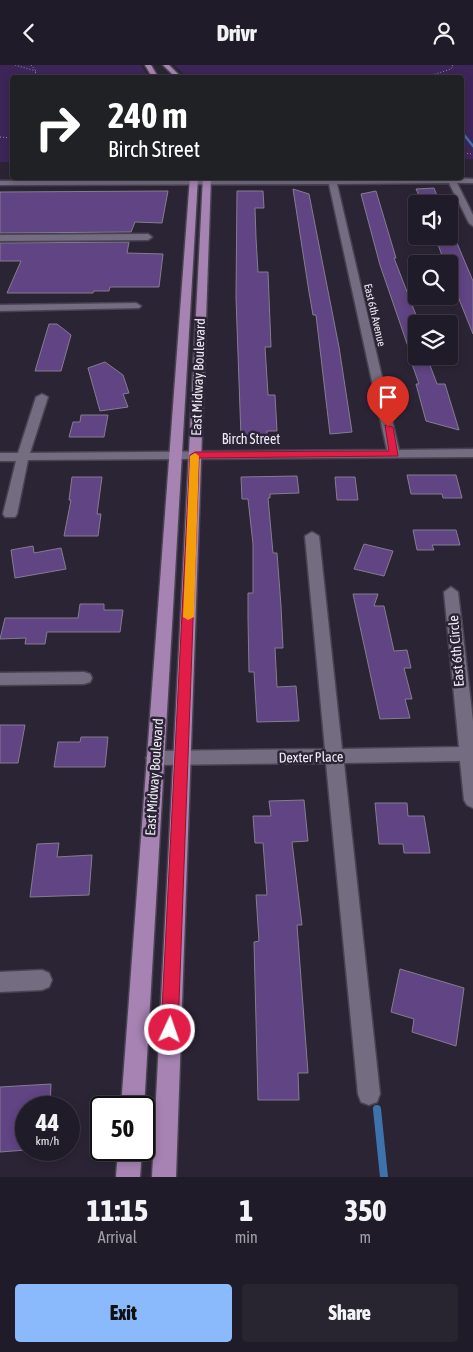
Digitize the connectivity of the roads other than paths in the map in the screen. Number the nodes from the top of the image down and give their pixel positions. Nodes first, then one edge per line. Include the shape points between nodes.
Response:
1 (166, 65) edge
2 (176, 75) edge
3 (200, 180) edge
4 (392, 180) edge
5 (452, 180) edge
6 (332, 181) junction
7 (0, 183) edge
8 (473, 223) edge
9 (148, 237) dead end
10 (0, 238) edge
11 (136, 306) dead end
12 (0, 308) edge
13 (42, 397) dead end
14 (473, 453) edge
15 (394, 454) junction
16 (177, 455) junction
17 (195, 455) junction
18 (0, 457) edge
19 (24, 457) junction
20 (10, 514) dead end
21 (312, 536) dead end
22 (451, 592) dead end
23 (84, 678) dead end
24 (0, 679) edge
25 (467, 754) junction
26 (334, 757) junction
27 (155, 758) junction
28 (182, 758) junction
29 (473, 800) edge
30 (42, 980) dead end
31 (0, 983) edge
32 (369, 1094) dead end
33 (134, 1096) edge
34 (129, 1161) edge
35 (128, 1177) edge
36 (164, 1177) edge

1 - 2 main road
3 - 6 street
3 - 7 street
3 - 16 main road, East Midway Boulevard
3 - 17 main road, East Midway Boulevard
4 - 6 street
5 - 8 street
6 - 15 street, East 6th Avenue
9 - 10 street
11 - 12 street
13 - 19 street
14 - 15 street, Birch Street
15 - 17 street, Birch Street
16 - 17 street, Birch Street
16 - 19 street, Birch Street
16 - 27 main road, East Midway Boulevard
17 - 28 main road, East Midway Boulevard
18 - 19 street, Birch Street
19 - 20 street
21 - 26 street
22 - 25 street, East 6th Circle
23 - 24 street
25 - 26 street, Dexter Place
25 - 29 street, East 6th Circle
26 - 28 street, Dexter Place
26 - 32 street
27 - 28 street, Dexter Place
27 - 33 main road, East Midway Boulevard
28 - 36 main road, East Midway Boulevard
30 - 31 street
34 - 35 main road

